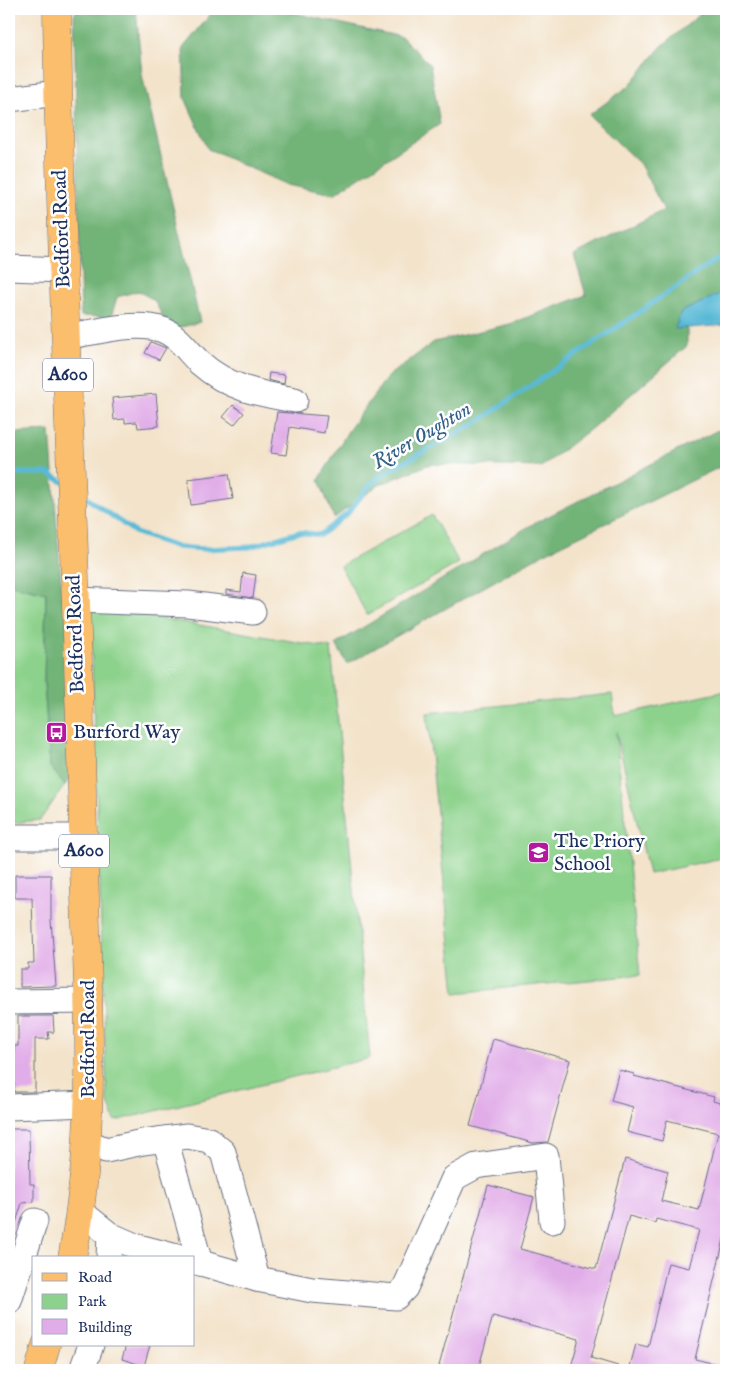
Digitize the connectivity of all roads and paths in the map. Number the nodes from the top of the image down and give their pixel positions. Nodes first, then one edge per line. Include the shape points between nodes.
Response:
1 (57, 9) edge
2 (58, 94) junction
3 (9, 99) edge
4 (9, 268) edge
5 (64, 270) junction
6 (67, 336) junction
7 (295, 400) dead end
8 (75, 600) junction
9 (253, 612) dead end
10 (9, 837) edge
11 (83, 837) junction
12 (89, 1001) junction
13 (9, 1002) edge
14 (88, 1104) junction
15 (9, 1107) edge
16 (165, 1139) junction
17 (88, 1142) junction
18 (81, 1212) junction
19 (35, 1221) dead end
20 (552, 1221) dead end
21 (110, 1246) edge
22 (72, 1256) edge
23 (175, 1256) edge
24 (190, 1256) edge
25 (195, 1261) edge
26 (257, 1280) junction
27 (9, 1301) edge
28 (46, 1346) edge
29 (91, 1346) edge
30 (39, 1370) edge
31 (82, 1370) edge

1 - 2 main road, Bedford Road / A600
2 - 3 street
2 - 5 main road, Bedford Road / A600
4 - 5 street
5 - 6 main road, Bedford Road / A600
6 - 7 street via 140,327 162,330 179,340 207,368 231,385 257,394
6 - 8 main road, Bedford Road / A600
8 - 9 street via 188,604
8 - 11 main road, Bedford Road / A600
10 - 11 street
11 - 12 main road, Bedford Road / A600
12 - 13 street
12 - 14 main road, Bedford Road / A600
14 - 15 street
14 - 17 main road, Bedford Road / A600
16 - 17 street via 106,1150
16 - 24 street
16 - 26 street via 187,1136 209,1140 223,1152
17 - 18 main road, Bedford Road / A600
18 - 21 street
18 - 22 main road, Bedford Road / A600
19 - 27 street
20 - 26 street via 546,1156 476,1166 454,1178 405,1288 396,1297 312,1290
21 - 23 street via 135,1246
25 - 26 street
28 - 30 main road
29 - 31 street

